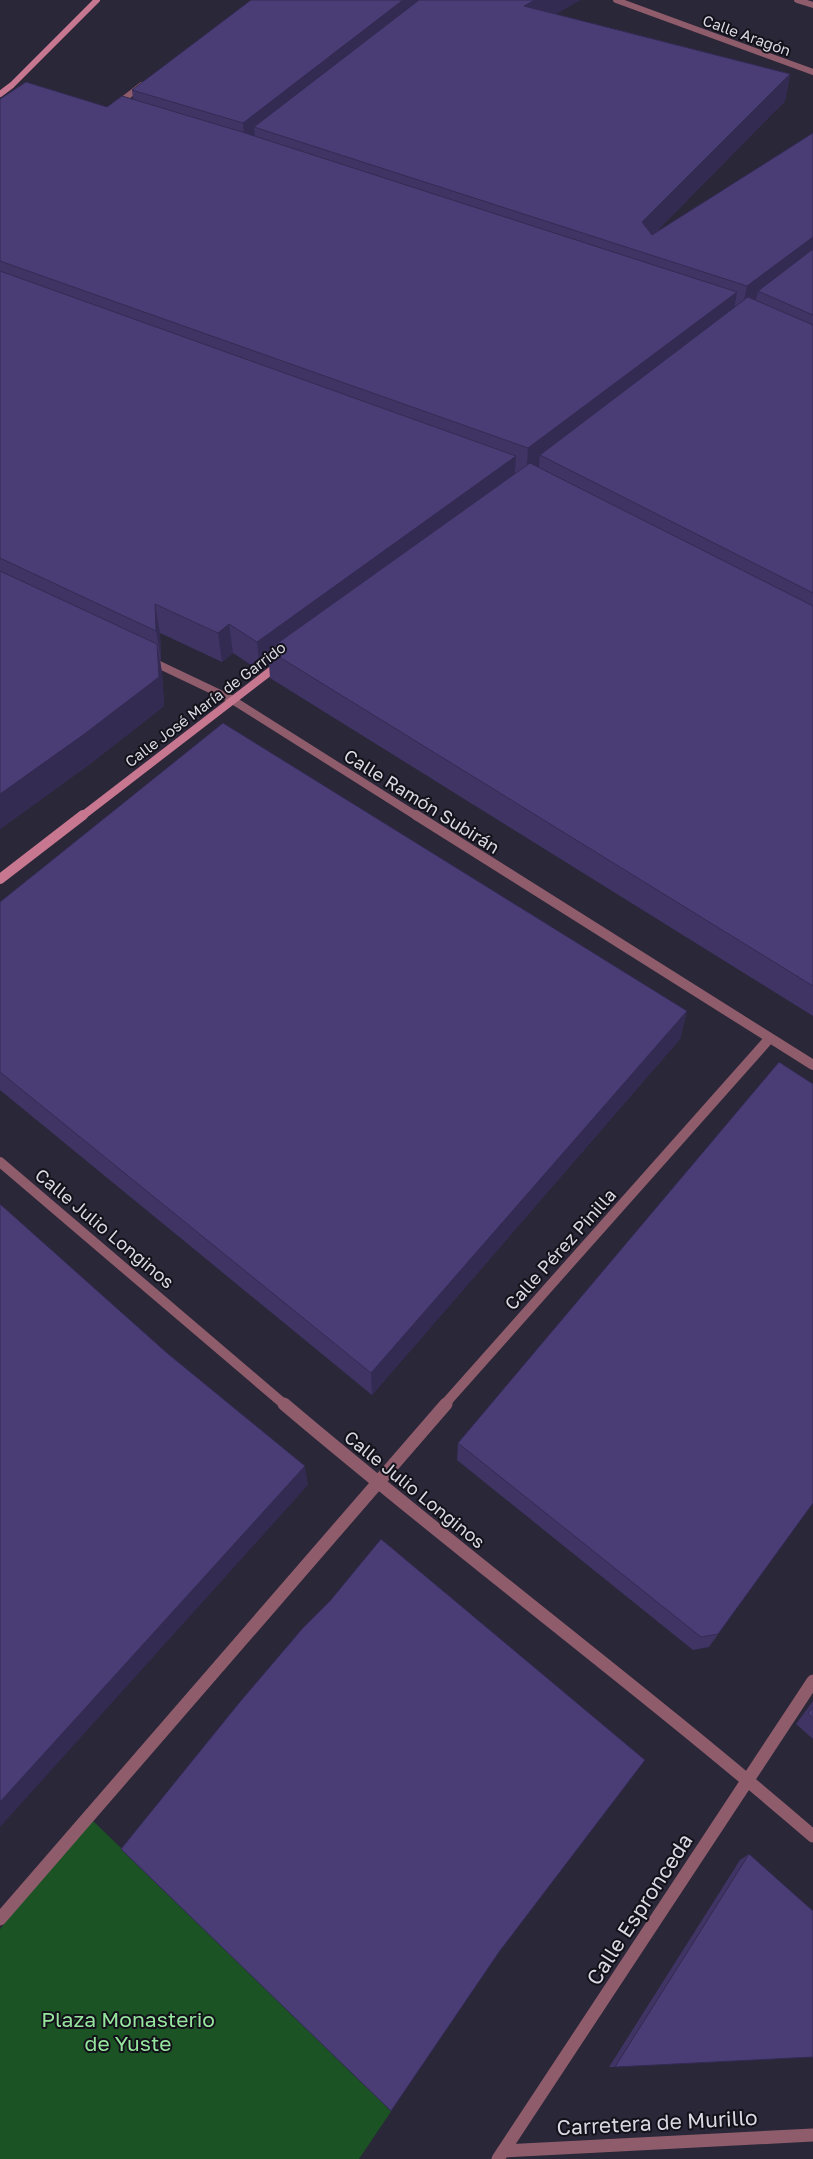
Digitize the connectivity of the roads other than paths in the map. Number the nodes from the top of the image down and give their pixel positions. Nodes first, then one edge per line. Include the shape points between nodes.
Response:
1 (97, 0) edge
2 (616, 0) edge
3 (797, 0) edge
4 (813, 5) edge
5 (813, 72) edge
6 (145, 84) edge
7 (12, 85) junction
8 (21, 88) edge
9 (0, 94) edge
10 (113, 107) edge
11 (143, 657) edge
12 (288, 658) edge
13 (231, 699) junction
14 (0, 879) edge
15 (769, 1039) junction
16 (813, 1066) edge
17 (0, 1162) edge
18 (376, 1482) junction
19 (813, 1681) edge
20 (748, 1780) junction
21 (813, 1836) edge
22 (0, 1919) edge
23 (813, 2135) edge
24 (501, 2155) edge

1 - 7 street
2 - 5 street, Calle Aragón
3 - 4 street
6 - 10 street
7 - 8 street
7 - 9 street
11 - 13 street, Calle Ramón Subirán
12 - 13 street, Calle José María de Garrido
13 - 14 street, Calle José María de Garrido
13 - 15 street, Calle Ramón Subirán
15 - 16 street, Calle Ramón Subirán
15 - 18 street, Calle Pérez Pinilla
17 - 18 street, Calle Julio Longinos
18 - 20 street, Calle Julio Longinos
18 - 22 street, Calle Pérez Pinilla
19 - 20 street, Calle Espronceda
20 - 21 street, Calle Julio Longinos
20 - 24 street, Calle Espronceda
23 - 24 street, Carretera de Murillo

